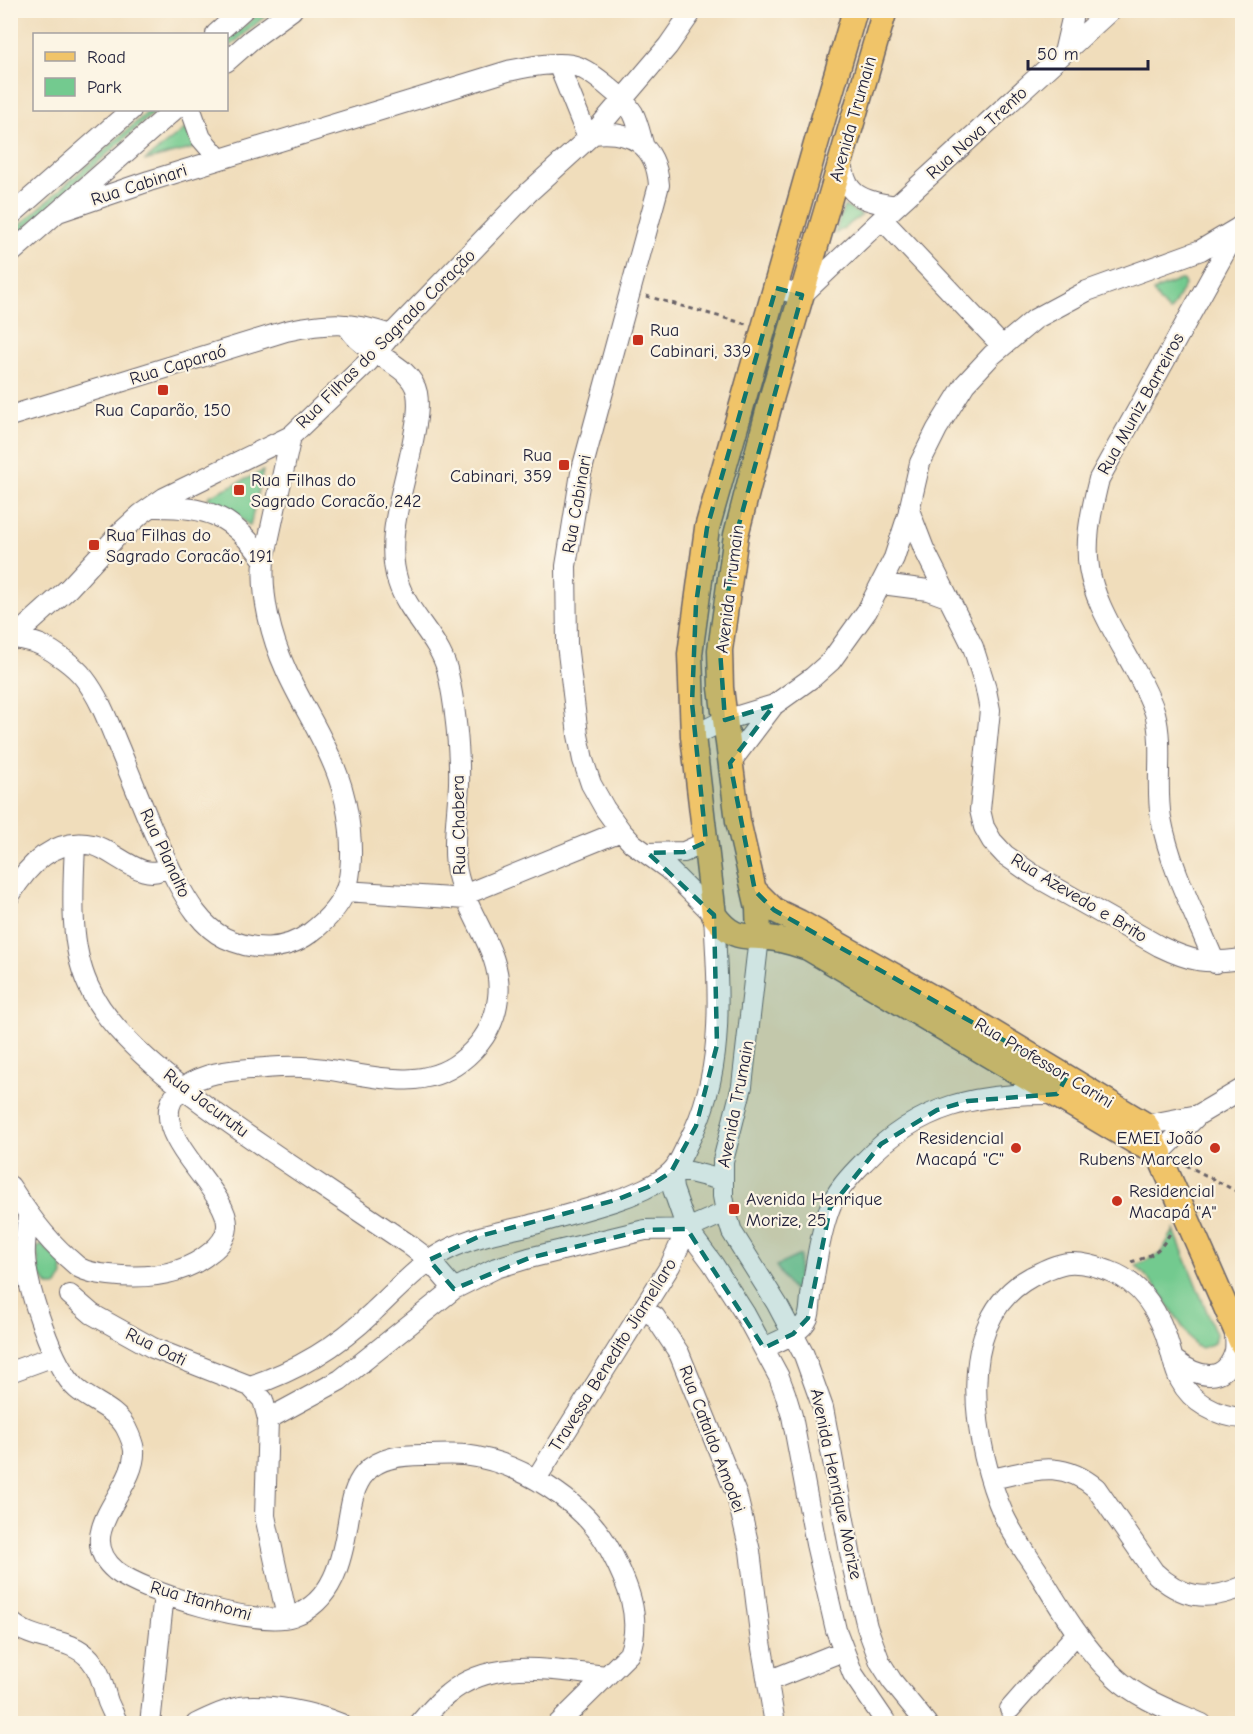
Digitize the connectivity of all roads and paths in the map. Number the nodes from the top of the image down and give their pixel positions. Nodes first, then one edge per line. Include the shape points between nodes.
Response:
1 (243, 10) edge
2 (292, 10) edge
3 (693, 10) edge
4 (855, 10) edge
5 (885, 10) edge
6 (1074, 10) edge
7 (1111, 10) edge
8 (217, 33) edge
9 (1064, 53) junction
10 (228, 60) edge
11 (558, 64) junction
12 (623, 101) junction
13 (130, 111) edge
14 (173, 111) edge
15 (191, 111) edge
16 (591, 136) junction
17 (643, 144) junction
18 (842, 157) junction
19 (219, 159) junction
20 (58, 212) junction
21 (889, 213) junction
22 (10, 216) edge
23 (1241, 224) edge
24 (10, 254) edge
25 (776, 288) junction
26 (630, 291) junction
27 (802, 295) junction
28 (748, 324) dead end
29 (347, 325) junction
30 (391, 335) junction
31 (1002, 346) junction
32 (375, 354) junction
33 (10, 416) edge
34 (291, 436) junction
35 (152, 507) junction
36 (909, 510) junction
37 (264, 560) junction
38 (882, 584) junction
39 (947, 597) junction
40 (12, 638) edge
41 (774, 705) junction
42 (725, 720) junction
43 (693, 736) junction
44 (730, 763) junction
45 (621, 831) junction
46 (706, 842) junction
47 (75, 845) junction
48 (648, 853) junction
49 (168, 865) junction
50 (345, 891) junction
51 (754, 891) junction
52 (10, 895) edge
53 (465, 897) junction
54 (714, 915) junction
55 (759, 937) junction
56 (1242, 959) edge
57 (1215, 963) junction
58 (1062, 1085) junction
59 (182, 1088) junction
60 (1242, 1089) edge
61 (1198, 1115) junction
62 (1146, 1125) junction
63 (1160, 1153) junction
64 (1184, 1164) dead end
65 (671, 1172) junction
66 (722, 1180) junction
67 (10, 1186) edge
68 (1242, 1200) edge
69 (726, 1212) junction
70 (28, 1215) junction
71 (1174, 1223) dead end
72 (687, 1229) junction
73 (429, 1260) junction
74 (1129, 1262) dead end
75 (81, 1269) junction
76 (454, 1289) junction
77 (70, 1295) junction
78 (643, 1309) junction
79 (39, 1314) junction
80 (793, 1334) junction
81 (1238, 1335) edge
82 (764, 1348) junction
83 (54, 1356) junction
84 (1174, 1360) junction
85 (10, 1372) edge
86 (250, 1386) junction
87 (1242, 1418) edge
88 (268, 1419) junction
89 (536, 1479) junction
90 (991, 1479) junction
91 (1242, 1587) edge
92 (164, 1594) junction
93 (287, 1617) junction
94 (10, 1621) edge
95 (1077, 1633) junction
96 (843, 1651) junction
97 (607, 1677) junction
98 (768, 1681) junction
99 (1010, 1710) dead end
100 (118, 1724) edge
101 (150, 1724) edge
102 (196, 1724) edge
103 (341, 1724) edge
104 (419, 1724) edge
105 (558, 1724) edge
106 (775, 1724) edge
107 (887, 1724) edge
108 (927, 1724) edge
109 (1202, 1724) edge

1 - 8 street
2 - 10 street
3 - 12 street, Rua Filhas do Sagrado Coração
4 - 25 main road, Avenida Trumain
5 - 18 main road, Avenida Trumain
6 - 9 street
7 - 9 street, Rua Nova Trento
9 - 21 street, Rua Nova Trento
11 - 12 street, Rua Cabinari via 585,70
11 - 16 street
11 - 19 street, Rua Cabinari via 508,71
12 - 16 street, Rua Filhas do Sagrado Coração
12 - 17 street, Rua Cabinari via 632,110
13 - 22 street
14 - 20 street
15 - 19 street, Rua Cabinari via 201,138
16 - 17 street via 615,134
16 - 30 street, Rua Filhas do Sagrado Coração via 529,192
17 - 26 street, Rua Cabinari via 658,169 659,185
18 - 21 street via 846,181 854,194
18 - 27 main road, Avenida Trumain
19 - 20 street, Rua Cabinari
20 - 24 street
21 - 27 street, Rua Nova Trento
21 - 31 street
23 - 31 street via 1201,250 1087,291 1035,319
23 - 57 street, Rua Muniz Barreiros via 1099,479 1086,548 1093,590 1147,692 1155,715 1164,827
25 - 27 street
25 - 43 main road, Avenida Trumain via 707,528 690,654
26 - 28 path
26 - 45 street, Rua Cabinari via 581,473 566,566 567,644 583,760 591,784
27 - 42 main road, Avenida Trumain via 736,535 720,650
29 - 30 street, Rua Caparaó
29 - 32 street via 357,340
29 - 33 street, Rua Caparaó via 320,324 286,331
30 - 32 street, Rua Filhas do Sagrado Coração
31 - 36 street via 965,384 936,429 920,462
32 - 34 street, Rua Filhas do Sagrado Coração
32 - 53 street, Rua Chabera via 402,370 417,391 417,423 396,527 395,566 398,584 447,669 459,778 457,873
34 - 35 street, Rua Filhas do Sagrado Coração
34 - 37 street, Rua Planalto
35 - 37 street via 176,506 216,515 243,532
35 - 40 street, Rua Filhas do Sagrado Coração
36 - 38 street
36 - 39 street, Rua Azevedo e Brito
37 - 50 street, Rua Planalto via 266,604 274,639 333,765 344,798 350,852
38 - 39 street
38 - 41 street via 831,661
39 - 57 street, Rua Azevedo e Brito via 973,647 990,710 980,810 992,841 1035,876 1159,946 1179,956
40 - 49 street, Rua Planalto via 41,645 84,677 102,708
41 - 42 street
41 - 44 street
42 - 43 street
42 - 44 main road, Avenida Trumain
43 - 46 main road, Avenida Trumain
44 - 51 main road, Avenida Trumain
45 - 48 street, Rua Cabinari
45 - 53 street
46 - 48 street via 684,852
46 - 54 main road, Avenida Trumain
47 - 49 street via 93,845 153,873 162,872
47 - 52 street via 52,850 33,863
47 - 59 street, Rua Jacurutu via 77,947 87,984 102,1010 127,1039
48 - 54 street, Rua Cabinari
49 - 50 street, Rua Planalto via 192,910 222,937 263,948 287,946 300,940 317,928
50 - 53 street
51 - 55 main road, Avenida Trumain
51 - 58 main road, Rua Professor Carini via 774,910
53 - 59 street, Rua Chabera via 493,959 498,998 487,1035 457,1065 417,1080 305,1067 223,1071
54 - 55 main road, Rua Professor Carini via 725,929 735,934
54 - 65 street, Avenida Trumain via 717,1046 710,1088 696,1126
55 - 58 main road, Rua Professor Carini via 808,948
55 - 66 street, Avenida Trumain via 742,1086
56 - 57 street, Rua Azevedo e Brito
58 - 62 main road, Rua Professor Carini
58 - 63 main road, Rua Professor Carini via 1137,1143
58 - 80 street via 937,1110 881,1144 840,1190 830,1208 808,1318
59 - 73 street, Rua Jacurutu
59 - 75 street via 172,1100 169,1124 226,1216 224,1239 198,1262 168,1274 137,1278
60 - 61 street
61 - 62 street
61 - 63 street
62 - 63 main road
63 - 81 main road
64 - 68 path via 1236,1191
65 - 66 street, Avenida Trumain
65 - 72 street
65 - 73 street, Avenida Trumain via 616,1200 480,1236
66 - 69 street, Avenida Trumain
67 - 70 street
69 - 72 street
69 - 80 street, Avenida Henrique Morize via 732,1232
70 - 75 street via 58,1250
70 - 79 street, Rua Itanhomi via 25,1256
71 - 74 path via 1157,1252
72 - 76 street via 645,1230 529,1258 496,1268
72 - 78 street, Travessa Benedito Jiamellaro
72 - 82 street, Avenida Henrique Morize
73 - 76 street, Rua Jacurutu
73 - 86 street, Avenida Trumain via 336,1343 277,1377
75 - 77 street
76 - 88 street via 340,1380
77 - 79 street via 56,1297
77 - 86 street, Rua Oati via 92,1314 153,1348
78 - 89 street, Travessa Benedito Jiamellaro
78 - 98 street, Rua Cataldo Amodei via 655,1317 679,1353 737,1496 750,1551
79 - 83 street, Rua Itanhomi
80 - 82 street
80 - 108 street, Avenida Henrique Morize via 823,1408 867,1627 880,1662
81 - 84 street via 1230,1362 1215,1375 1192,1372
82 - 96 street, Avenida Henrique Morize via 792,1416 827,1593
83 - 85 street
83 - 92 street, Rua Itanhomi via 77,1389 122,1420 134,1449 126,1479 102,1523 101,1550 116,1571
84 - 87 street via 1180,1380 1195,1400 1213,1412
84 - 90 street via 1152,1306 1138,1289 1117,1274 1090,1264 1069,1263 1045,1269 1023,1281 994,1311 985,1328 978,1361 979,1430
86 - 88 street via 263,1400
88 - 93 street via 265,1516
89 - 93 street, Rua Itanhomi via 513,1467 464,1455 412,1455 377,1463 357,1484 339,1569 326,1592 310,1608
89 - 97 street, Rua Itanhomi via 589,1522 608,1546 623,1576 631,1599 634,1641 629,1654
90 - 91 street via 1038,1470 1071,1472 1096,1488 1165,1583 1196,1596
90 - 95 street via 1004,1517
92 - 93 street, Rua Itanhomi via 238,1616
92 - 101 street
94 - 100 street via 26,1634 80,1649 101,1676
95 - 99 street
95 - 109 street via 1116,1678
96 - 98 street
96 - 107 street, Avenida Henrique Morize via 853,1674
97 - 104 street via 529,1668 490,1672 447,1694
97 - 105 street, Rua Itanhomi
98 - 106 street, Rua Cataldo Amodei
102 - 103 street via 241,1707 260,1707 305,1713

